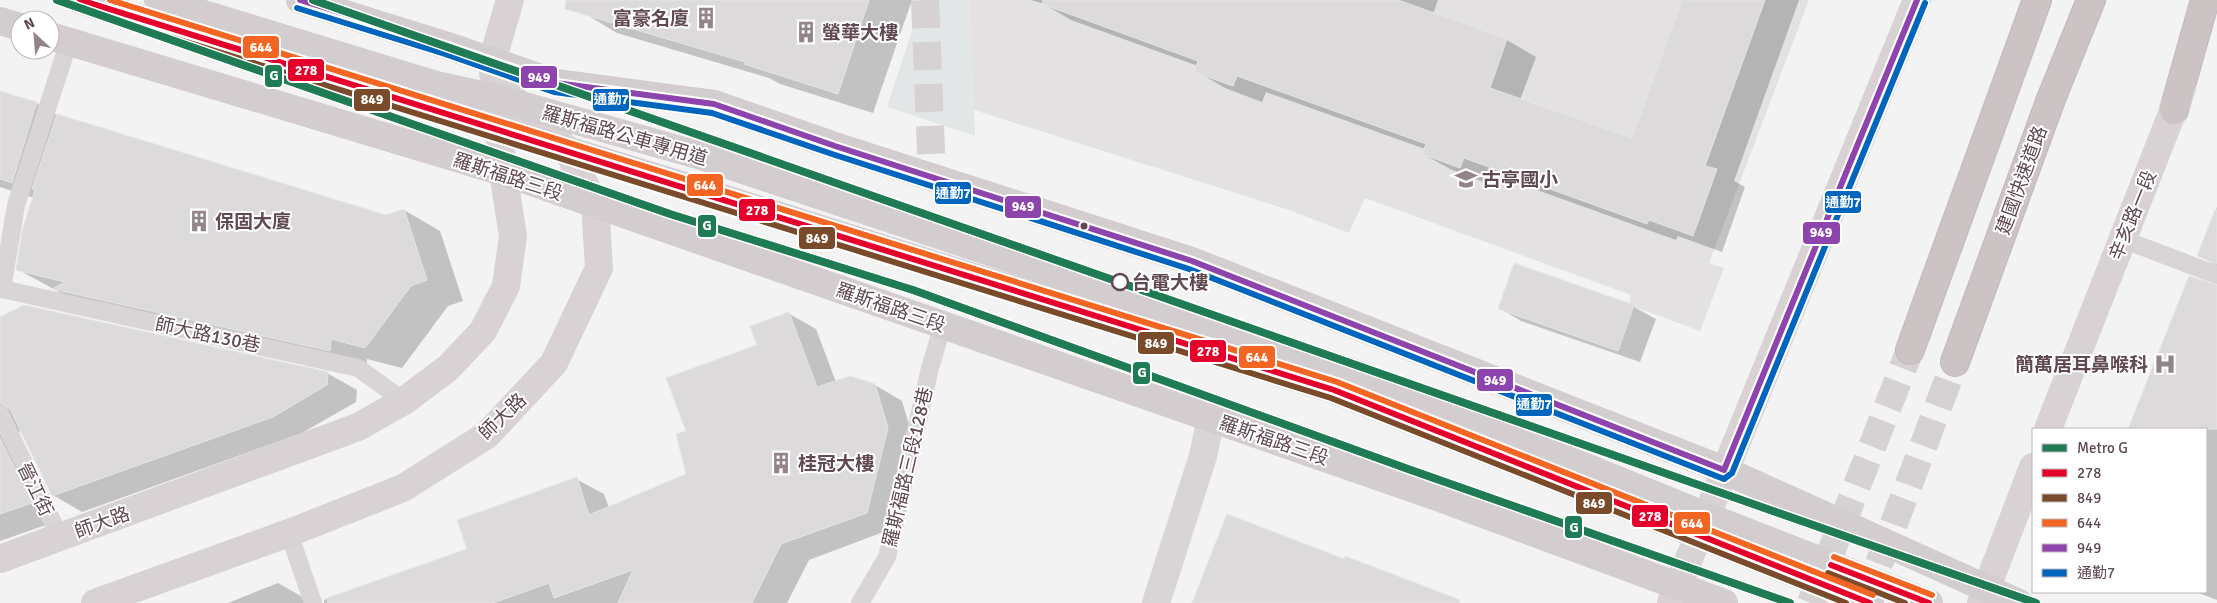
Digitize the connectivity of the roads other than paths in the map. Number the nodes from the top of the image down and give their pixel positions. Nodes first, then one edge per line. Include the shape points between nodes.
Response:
1 (80, 0) edge
2 (158, 0) edge
3 (300, 0) edge
4 (510, 0) edge
5 (1917, 0) edge
6 (2037, 0) edge
7 (2091, 0) edge
8 (2205, 0) edge
9 (2217, 1) edge
10 (60, 38) edge
11 (53, 60) edge
12 (492, 61) junction
13 (507, 102) junction
14 (2174, 110) junction
15 (499, 130) junction
16 (567, 151) junction
17 (503, 172) junction
18 (595, 205) junction
19 (2122, 239) junction
20 (2217, 275) edge
21 (943, 325) junction
22 (1910, 350) tunnel mouth
23 (1955, 362) tunnel mouth
24 (404, 401) junction
25 (0, 414) edge
26 (1211, 418) junction
27 (2048, 428) edge
28 (1724, 470) junction
29 (2032, 470) edge
30 (1702, 525) junction
31 (289, 533) junction
32 (60, 537) junction
33 (0, 559) edge
34 (1674, 595) edge
35 (1983, 596) edge
36 (95, 603) edge
37 (314, 603) edge
38 (860, 603) edge
39 (1156, 603) edge
40 (1724, 603) edge
41 (1870, 603) edge
42 (1929, 603) edge
43 (2019, 603) edge

1 - 15 main road, 羅斯福路公車專用道
2 - 13 main road, 羅斯福路公車專用道 via 436,85
3 - 12 main road
4 - 12 street
5 - 28 street
6 - 22 highway
7 - 23 highway, 建國快速道路 via 2051,99
8 - 14 highway
9 - 14 street, 辛亥路一段
10 - 17 main road, 羅斯福路三段
11 - 24 lane, 師大路130巷 via 16,205 2,289 358,368
12 - 13 street, 師大路
12 - 28 main road via 556,83 714,104 1192,261
13 - 15 street, 師大路
13 - 16 street, 師大路 via 558,140
13 - 30 main road, 羅斯福路公車專用道 via 698,155 1357,374
14 - 19 street, 辛亥路一段
15 - 16 main road, 羅斯福路公車專用道
15 - 17 street, 師大路
16 - 18 street, 師大路
16 - 30 main road, 羅斯福路公車專用道 via 1334,390
17 - 18 main road, 羅斯福路三段
17 - 24 street, 師大路 via 513,236 506,286 483,332 448,368
18 - 21 main road, 羅斯福路三段
18 - 31 street, 師大路 via 599,268 595,277 554,363 487,435 403,488
19 - 20 lane
19 - 27 street, 辛亥路一段
21 - 26 main road, 羅斯福路三段
21 - 38 lane, 羅斯福路三段128巷 via 930,368 887,557
24 - 32 street, 師大路 via 358,427
25 - 32 lane, 晉江街
26 - 34 main road, 羅斯福路三段 via 1440,498
26 - 39 street via 1203,456
28 - 30 street
28 - 35 main road
29 - 35 street
30 - 34 street
30 - 41 main road, 羅斯福路公車專用道
30 - 42 main road, 羅斯福路公車專用道
31 - 36 street, 師大路
31 - 37 lane
32 - 33 street, 師大路
34 - 40 main road, 羅斯福路三段
35 - 43 main road

